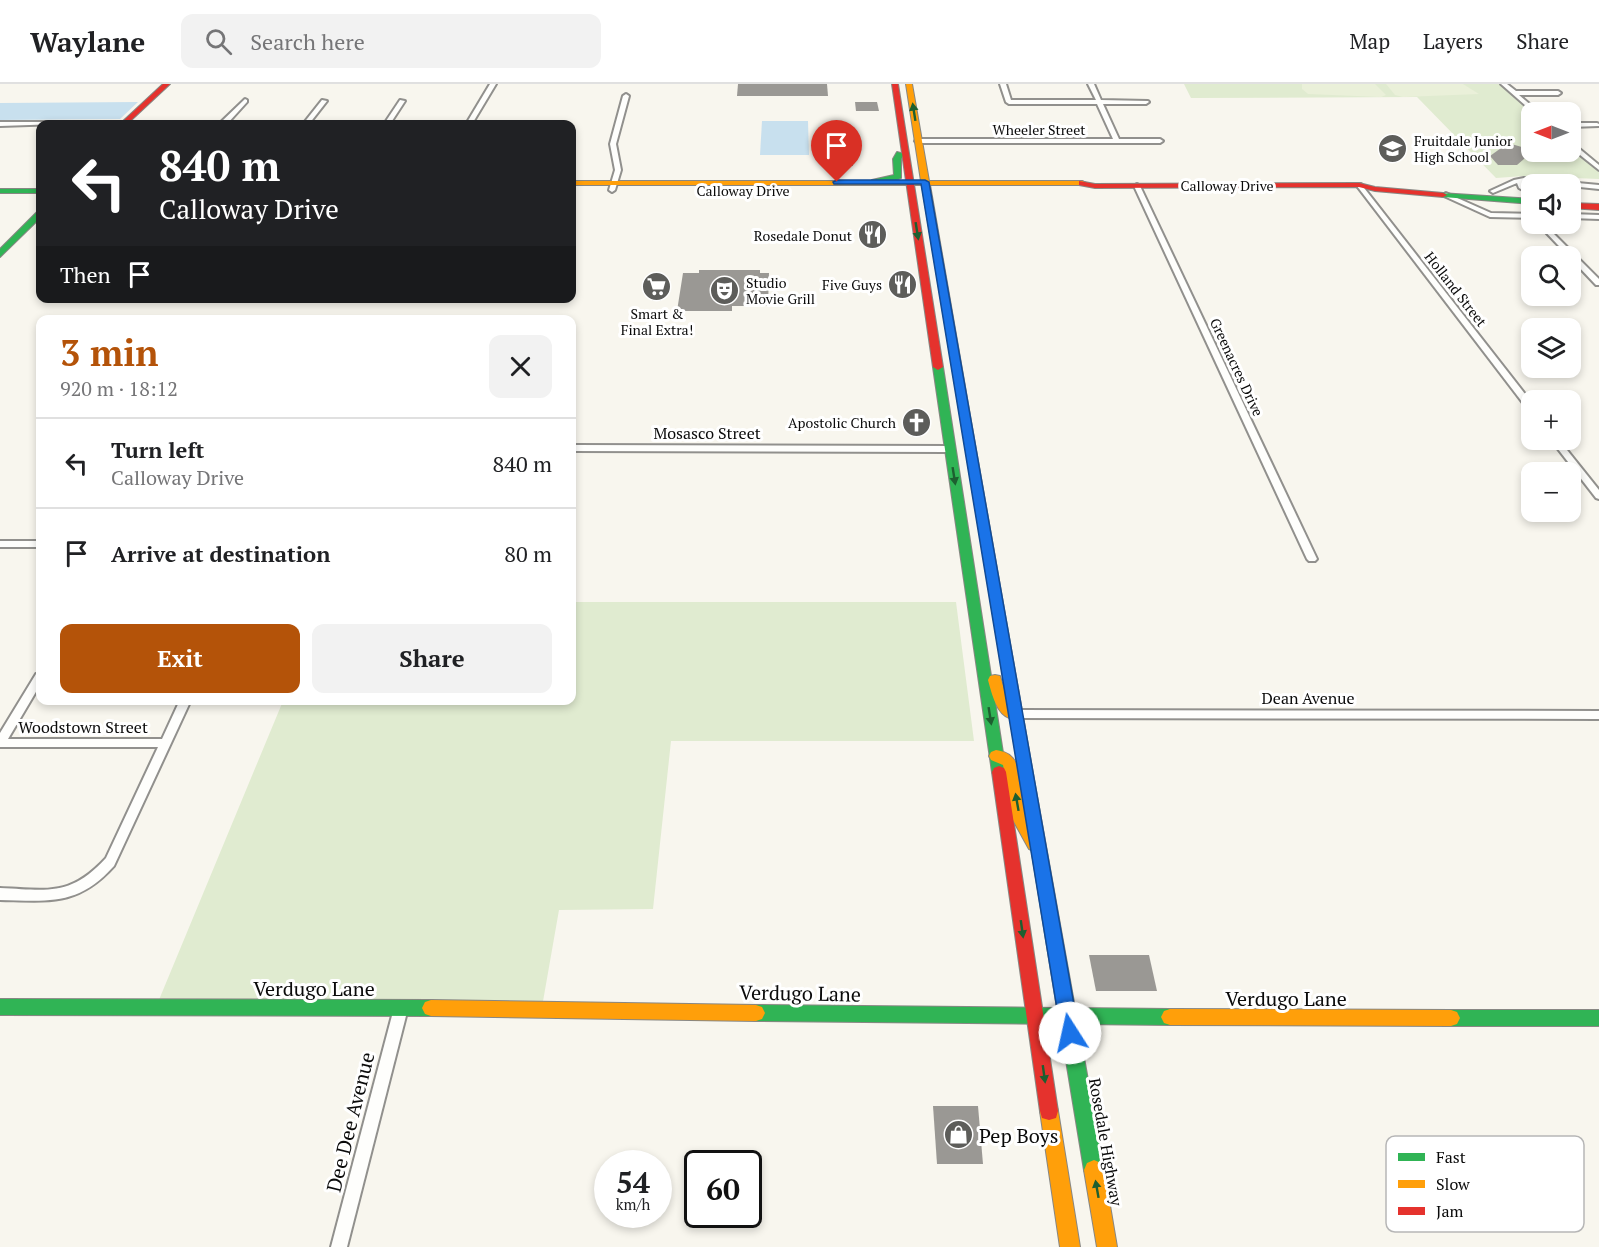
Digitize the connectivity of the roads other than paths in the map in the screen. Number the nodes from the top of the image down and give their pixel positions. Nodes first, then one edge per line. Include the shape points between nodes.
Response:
1 (167, 84) edge
2 (179, 84) edge
3 (493, 84) edge
4 (895, 84) edge
5 (909, 84) edge
6 (1003, 84) edge
7 (1091, 84) edge
8 (1504, 84) edge
9 (1514, 93) junction
10 (1558, 93) dead end
11 (626, 96) dead end
12 (402, 100) dead end
13 (244, 101) dead end
14 (324, 101) dead end
15 (1100, 102) junction
16 (1146, 102) dead end
17 (1524, 102) edge
18 (127, 120) edge
19 (142, 120) edge
20 (227, 120) edge
21 (309, 120) edge
22 (390, 120) edge
23 (471, 120) edge
24 (0, 124) edge
25 (36, 124) edge
26 (1581, 125) edge
27 (1597, 125) dead end
28 (1118, 141) junction
29 (1160, 141) dead end
30 (911, 142) junction
31 (1581, 152) edge
32 (1590, 160) junction
33 (1599, 160) edge
34 (1599, 168) edge
35 (1521, 180) edge
36 (876, 182) junction
37 (0, 183) edge
38 (36, 183) edge
39 (576, 183) edge
40 (753, 183) junction
41 (1359, 185) junction
42 (1581, 185) edge
43 (613, 186) junction
44 (911, 186) junction
45 (926, 186) junction
46 (1137, 186) junction
47 (1599, 187) edge
48 (0, 190) edge
49 (576, 190) edge
50 (675, 190) junction
51 (36, 191) edge
52 (1493, 191) junction
53 (1521, 193) edge
54 (1446, 195) junction
55 (1581, 199) edge
56 (1511, 200) junction
57 (1599, 200) edge
58 (1521, 201) edge
59 (1581, 206) edge
60 (1599, 207) edge
61 (1490, 214) junction
62 (1521, 215) edge
63 (1581, 216) edge
64 (1599, 217) edge
65 (36, 218) edge
66 (1551, 234) edge
67 (0, 254) edge
68 (1599, 283) edge
69 (926, 285) junction
70 (951, 329) junction
71 (933, 331) junction
72 (1521, 395) edge
73 (969, 439) junction
74 (576, 448) edge
75 (950, 449) junction
76 (1563, 450) edge
77 (1599, 496) edge
78 (0, 544) edge
79 (36, 544) edge
80 (1312, 559) dead end
81 (969, 575) junction
82 (36, 684) edge
83 (184, 705) edge
84 (1016, 714) junction
85 (1599, 715) edge
86 (0, 743) edge
87 (166, 743) junction
88 (996, 756) junction
89 (1040, 852) junction
90 (0, 894) edge
91 (0, 1007) edge
92 (401, 1008) junction
93 (1035, 1016) junction
94 (1067, 1017) junction
95 (1599, 1018) edge
96 (339, 1247) edge
97 (1070, 1247) edge
98 (1107, 1247) edge

1 - 18 main road
2 - 19 main road
3 - 23 street
4 - 30 main road, Rosedale Highway
30 -> 5 main road, Rosedale Highway
6 - 15 street via 1009,102
7 - 15 street
8 - 9 street
9 - 10 street
9 - 17 street
11 - 43 street via 613,144 618,165
12 - 22 street
13 - 20 street
14 - 21 street
15 - 16 street
15 - 28 street
24 - 25 street
26 - 27 street
28 - 29 street, Wheeler Street
28 - 30 street, Wheeler Street
30 - 36 main road via 897,159 898,176
30 - 44 main road, Rosedale Highway
30 - 45 main road, Rosedale Highway
31 - 32 street
32 - 33 street
32 - 34 street
35 - 52 street
36 - 40 main road, Calloway Drive
36 - 44 main road, Calloway Drive
37 - 38 main road
39 - 43 main road, Calloway Drive
40 - 43 main road, Calloway Drive
40 - 50 main road
41 - 46 main road, Calloway Drive
41 - 52 main road, Calloway Drive via 1369,182
41 - 54 main road, Calloway Drive
41 - 72 street, Holland Street
42 - 47 street
43 - 49 main road, Calloway Drive
43 - 50 main road, Calloway Drive
44 - 45 main road, Calloway Drive
44 - 50 main road, Calloway Drive
44 -> 69 main road, Rosedale Highway
45 - 46 main road, Calloway Drive via 1076,182
45 - 70 main road, Rosedale Highway
46 - 80 street, Greenacres Drive
48 - 51 main road
52 - 53 main road, Calloway Drive
54 - 56 main road, Calloway Drive
54 - 61 street
55 - 57 main road
56 - 58 main road, Calloway Drive
56 - 61 street via 1481,205
59 - 60 main road
61 - 62 street
63 - 64 street
65 - 67 main road
66 - 68 street
69 - 70 main road via 934,298 940,324
69 - 71 main road, Rosedale Highway
70 - 73 main road, Rosedale Highway
71 - 73 main road via 942,338 953,401
71 - 75 main road, Rosedale Highway
73 - 84 main road, Rosedale Highway
74 - 75 street, Mosasco Street
75 -> 81 main road, Rosedale Highway
76 - 77 street
78 - 79 street
81 - 84 main road via 983,605 999,699 1007,711
81 -> 88 main road, Rosedale Highway
82 - 86 street
83 - 87 street
84 - 85 street, Dean Avenue
84 - 89 main road, Rosedale Highway
86 - 87 street, Woodstown Street
87 - 90 street via 110,862 90,884 61,894
89 -> 88 main road via 1021,820 1010,762
88 -> 93 main road, Rosedale Highway
89 - 94 main road, Rosedale Highway
91 - 92 main road, Verdugo Lane
92 - 93 main road, Verdugo Lane
92 - 96 street, Dee Dee Avenue
93 - 94 main road, Verdugo Lane
93 -> 97 main road, Rosedale Highway
94 - 95 main road, Verdugo Lane
98 -> 94 main road, Rosedale Highway

